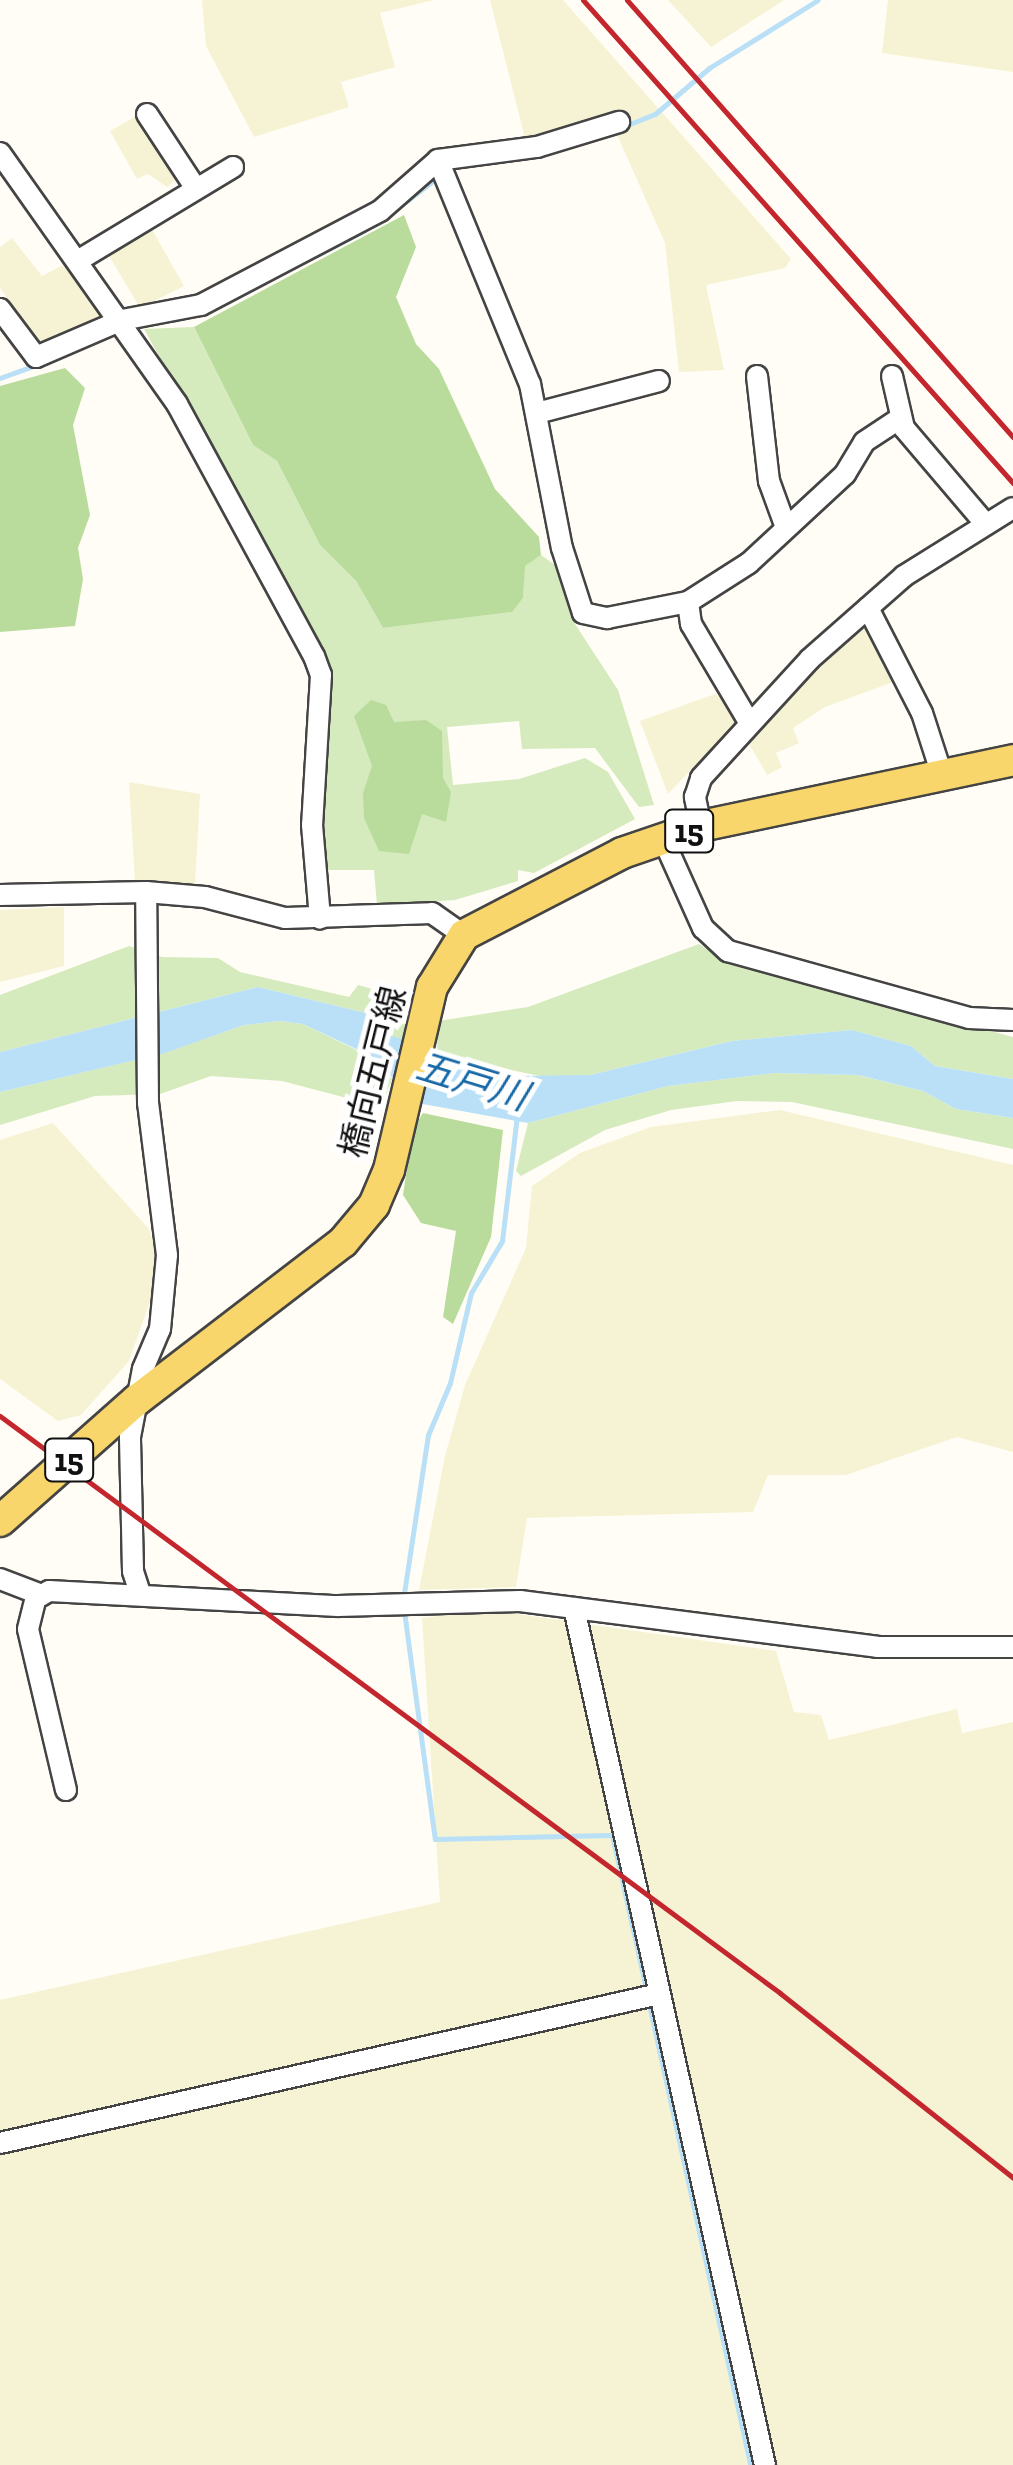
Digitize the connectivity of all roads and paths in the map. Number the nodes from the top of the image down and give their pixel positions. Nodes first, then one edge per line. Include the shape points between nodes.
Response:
1 (147, 114) dead end
2 (620, 122) dead end
3 (0, 153) edge
4 (438, 160) junction
5 (233, 167) dead end
6 (195, 187) junction
7 (80, 260) junction
8 (0, 309) edge
9 (122, 320) junction
10 (757, 376) dead end
11 (892, 376) dead end
12 (658, 381) dead end
13 (536, 413) junction
14 (900, 419) junction
15 (1013, 508) edge
16 (984, 522) junction
17 (786, 525) junction
18 (688, 602) junction
19 (868, 608) junction
20 (750, 722) junction
21 (1013, 760) edge
22 (942, 775) junction
23 (701, 826) junction
24 (663, 839) junction
25 (146, 892) junction
26 (0, 895) edge
27 (320, 919) junction
28 (464, 935) junction
29 (1013, 1020) edge
30 (137, 1400) junction
31 (0, 1520) edge
32 (0, 1579) edge
33 (140, 1593) junction
34 (42, 1595) junction
35 (574, 1608) junction
36 (1013, 1648) edge
37 (66, 1790) dead end
38 (659, 1994) junction
39 (0, 2142) edge
40 (766, 2465) edge

1 - 6 street
2 - 4 street via 537,148
3 - 7 street
4 - 9 street via 380,210 201,305
4 - 13 street via 514,340
5 - 6 street
6 - 7 street
7 - 9 street
8 - 9 street via 36,357
9 - 27 street via 177,404 321,675 312,826
10 - 17 street via 769,481
11 - 14 street
12 - 13 street
13 - 18 street via 562,548 583,613 607,618
14 - 16 street
14 - 17 street via 864,442 845,474
15 - 16 street
16 - 19 street
17 - 18 street via 750,562
18 - 20 street via 691,624
19 - 20 street
19 - 22 street via 922,713
20 - 23 street via 700,778 695,798
21 - 22 main road, 橋向五戸線 / 15
22 - 23 main road, 橋向五戸線 / 15
23 - 24 main road, 橋向五戸線 / 15
24 - 28 main road, 橋向五戸線 / 15 via 538,892
24 - 29 street via 703,928 728,951 969,1018
25 - 26 street
25 - 27 street
25 - 30 street via 148,1103 168,1255 160,1330
27 - 28 street via 432,913
28 - 30 main road, 橋向五戸線 / 15 via 442,962 425,1007 374,1204 343,1242
30 - 31 main road, 橋向五戸線 / 15
30 - 33 street via 130,1438
32 - 34 street
33 - 34 street via 77,1589
33 - 35 street via 338,1606 520,1601
34 - 37 street via 27,1615 28,1628
35 - 36 street via 876,1647
35 - 38 street
38 - 39 street
38 - 40 street

